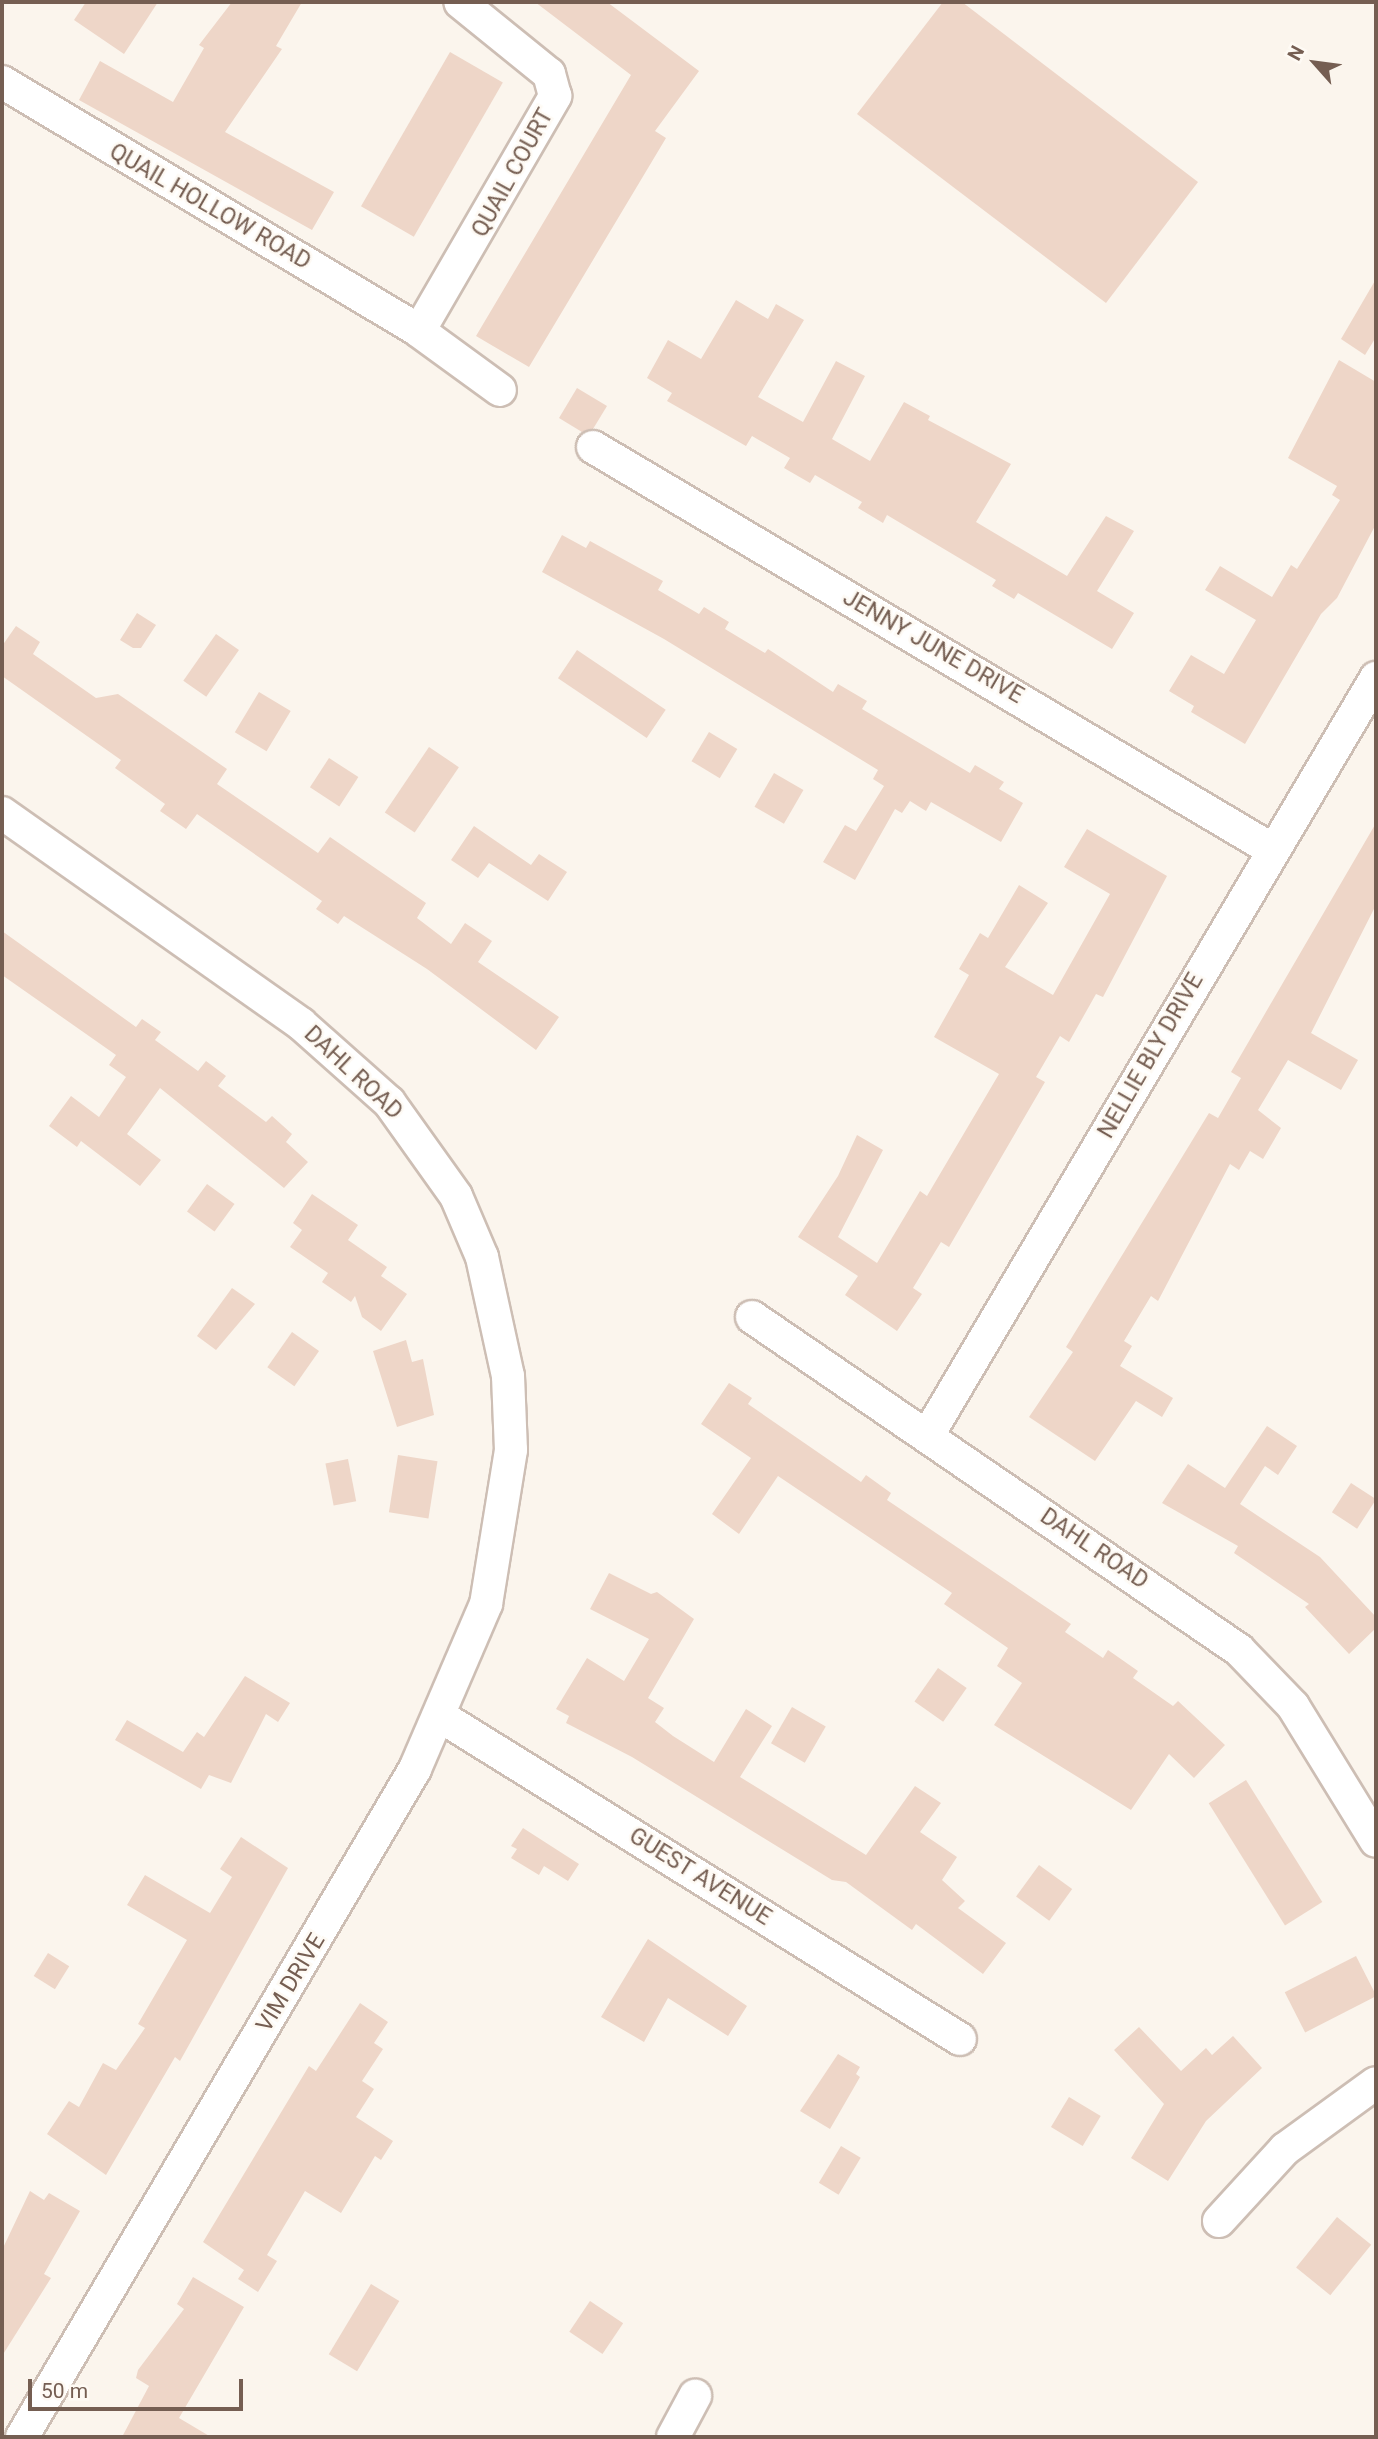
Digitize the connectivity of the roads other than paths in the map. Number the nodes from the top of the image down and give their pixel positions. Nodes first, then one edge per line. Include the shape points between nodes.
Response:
1 (460, 2) edge
2 (2, 82) edge
3 (419, 331) junction
4 (500, 390) dead end
5 (593, 447) dead end
6 (1376, 678) edge
7 (1366, 719) edge
8 (2, 813) edge
9 (1271, 849) junction
10 (752, 1317) dead end
11 (928, 1435) junction
12 (505, 1505) joint
13 (440, 1716) junction
14 (1376, 1840) edge
15 (960, 2039) dead end
16 (1376, 2082) edge
17 (1219, 2221) dead end
18 (695, 2396) dead end
19 (22, 2437) edge
20 (673, 2437) edge

1 - 3 street, QUAIL COURT via 550,74 555,96
2 - 3 street, QUAIL HOLLOW ROAD
3 - 4 street
5 - 9 street, JENNY JUNE DRIVE
6 - 7 street, NELLIE BLY DRIVE
7 - 9 street, NELLIE BLY DRIVE
8 - 12 street, DAHL ROAD via 301,1024 389,1102 424,1144 461,1207 498,1312 511,1450
9 - 11 street, NELLIE BLY DRIVE
10 - 11 street, DAHL ROAD
11 - 14 street, DAHL ROAD via 1239,1650 1293,1706
12 - 13 street, VIM DRIVE via 486,1604
13 - 15 street, GUEST AVENUE
13 - 19 street, VIM DRIVE via 362,1865
16 - 17 street via 1285,2149
18 - 20 street

